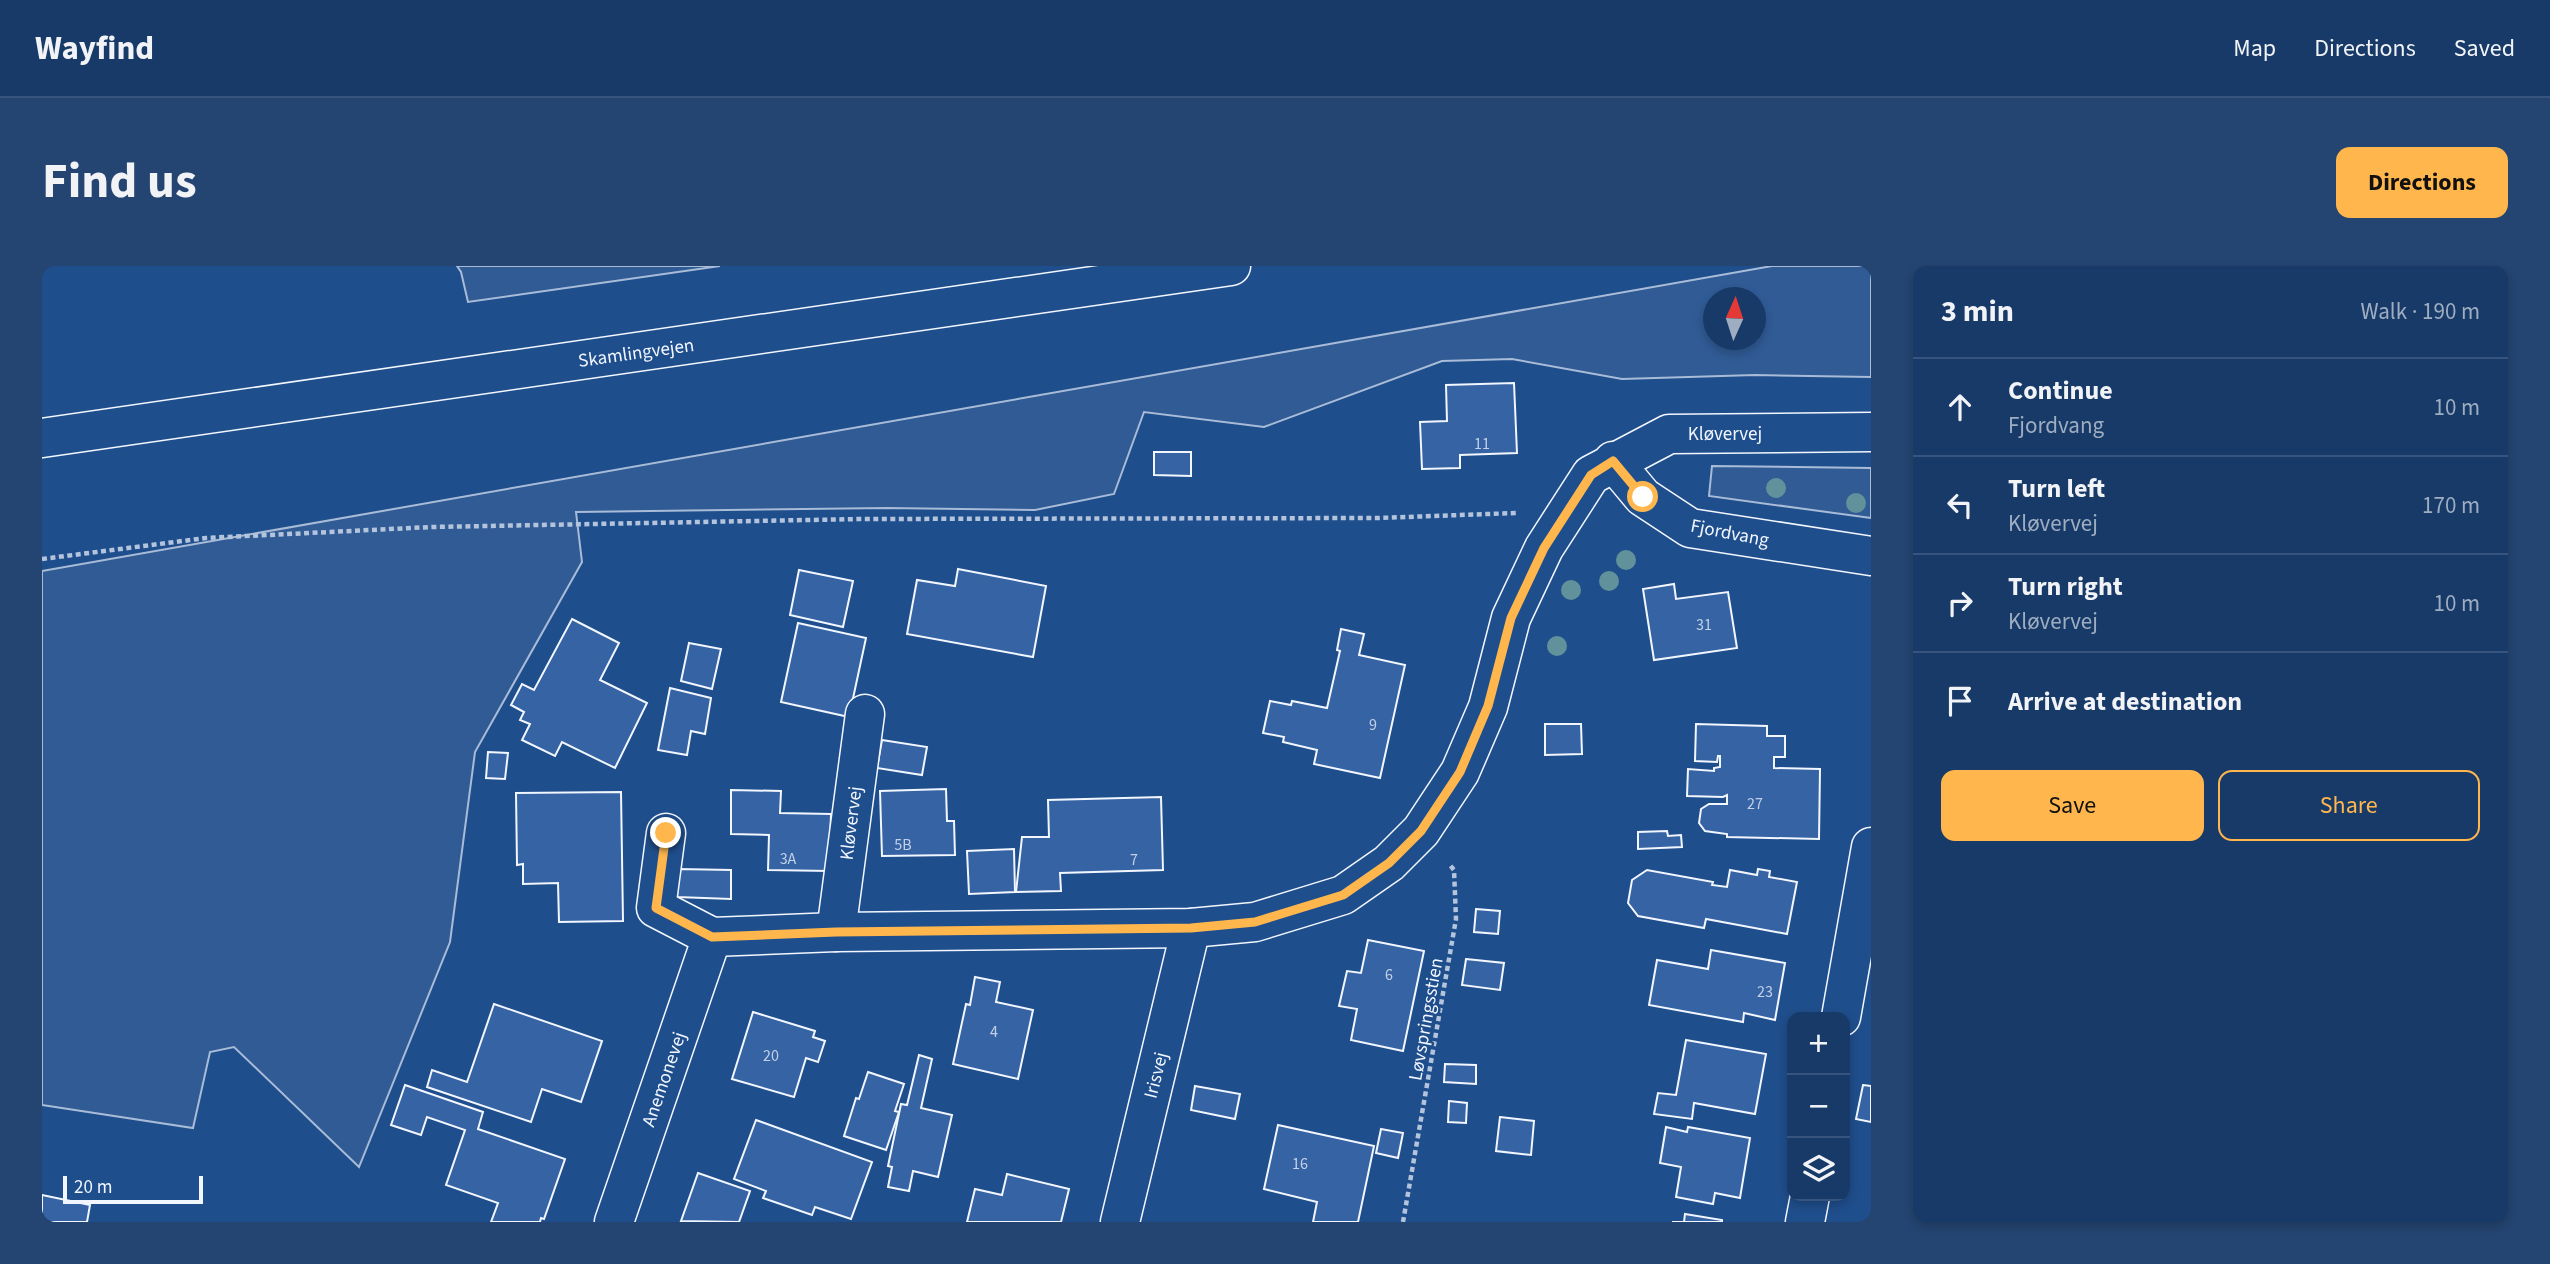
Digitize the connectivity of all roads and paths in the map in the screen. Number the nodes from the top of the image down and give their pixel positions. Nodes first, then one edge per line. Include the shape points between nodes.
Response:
1 (1231, 266) edge
2 (1871, 432) edge
3 (42, 438) edge
4 (1613, 461) junction
5 (1563, 518) junction
6 (1871, 556) edge
7 (42, 559) edge
8 (865, 714) dead end
9 (1421, 831) junction
10 (666, 833) dead end
11 (1871, 847) edge
12 (1191, 928) junction
13 (836, 932) junction
14 (712, 937) junction
15 (1842, 1012) edge
16 (1809, 1201) edge
17 (614, 1222) edge
18 (1120, 1222) edge
19 (1403, 1222) edge
20 (1805, 1222) edge

1 - 3 street, Skamlingvejen
2 - 4 street, Kløvervej via 1669,433
4 - 5 street, Kløvervej via 1591,475
4 - 6 street, Fjordvang via 1643,497 1689,528
5 - 7 path via 1510,512 1378,519 861,519 432,527 206,538
5 - 9 street, Kløvervej via 1511,618 1488,706 1460,772
8 - 13 street, Kløvervej
9 - 12 street, Kløvervej via 1389,863 1343,895 1255,922
9 - 19 path, Løvspringsstien via 1454,870 1456,919
10 - 14 street, Kløvervej via 656,908
11 - 15 street
12 - 13 street, Kløvervej
12 - 18 street, Irisvej
13 - 14 street, Kløvervej
14 - 17 street, Anemonevej
16 - 20 street

